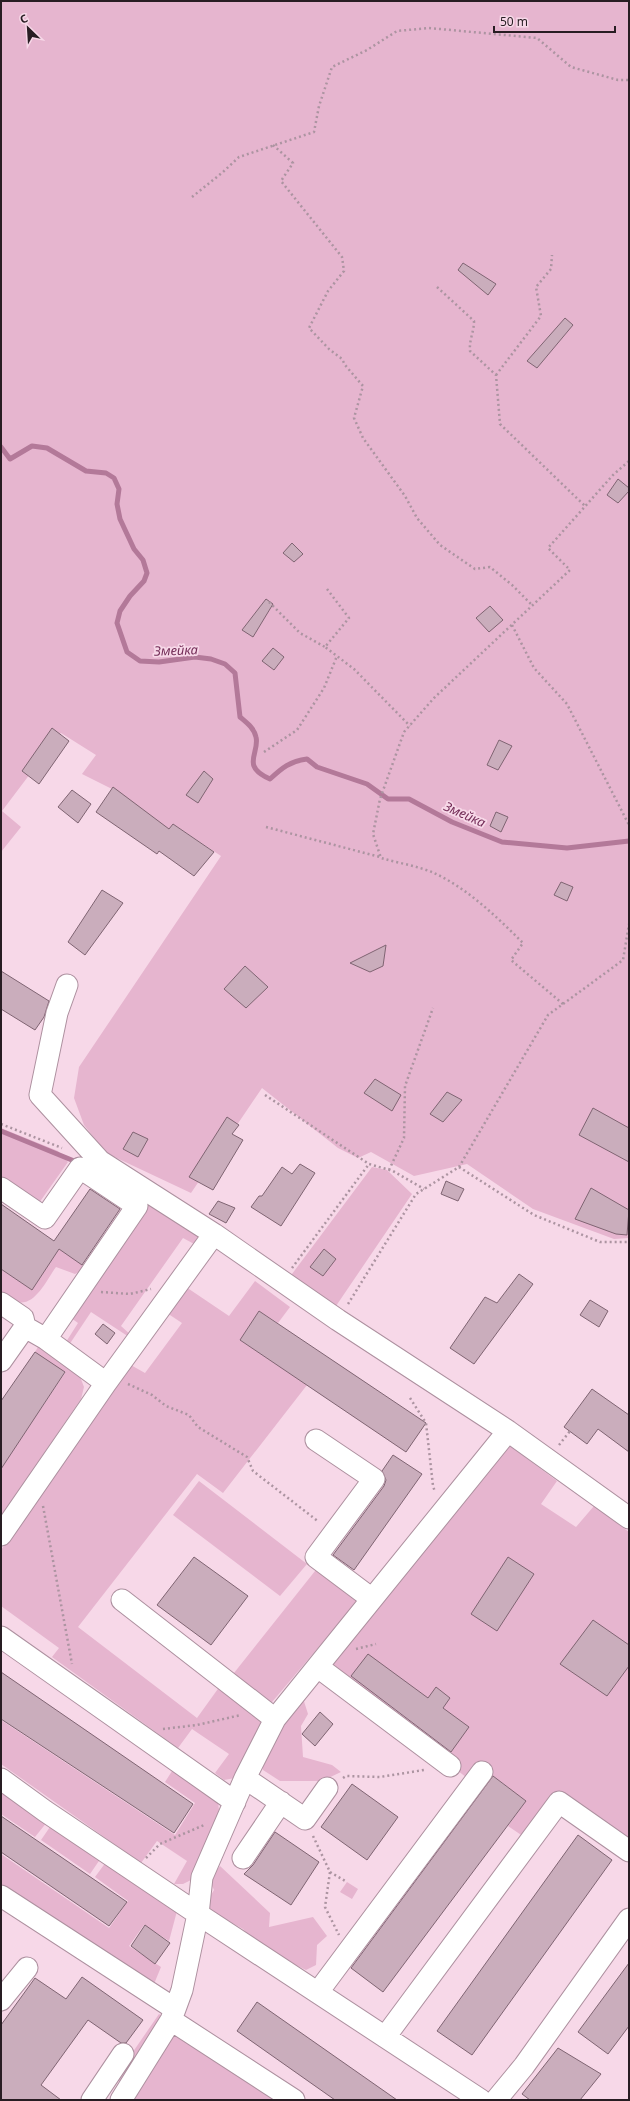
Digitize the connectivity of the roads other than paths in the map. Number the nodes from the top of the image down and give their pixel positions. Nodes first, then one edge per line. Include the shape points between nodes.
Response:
1 (67, 985) dead end
2 (1, 1188) edge
3 (214, 1234) junction
4 (1, 1303) edge
5 (24, 1327) junction
6 (46, 1339) junction
7 (1, 1361) edge
8 (108, 1380) junction
9 (508, 1431) junction
10 (316, 1440) dead end
11 (629, 1518) edge
12 (1, 1535) edge
13 (122, 1600) dead end
14 (372, 1600) junction
15 (1, 1637) edge
16 (318, 1667) junction
17 (271, 1716) junction
18 (450, 1766) road end
19 (482, 1772) dead end
20 (245, 1778) junction
21 (1, 1779) edge
22 (327, 1788) road end
23 (235, 1802) junction
24 (280, 1802) junction
25 (629, 1851) edge
26 (243, 1858) dead end
27 (1, 1896) edge
28 (198, 1914) junction
29 (629, 1919) edge
30 (27, 1968) dead end
31 (318, 1992) junction
32 (1, 2000) edge
33 (177, 2016) junction
34 (385, 2037) junction
35 (123, 2054) dead end
36 (92, 2100) edge
37 (121, 2100) edge
38 (294, 2100) edge
39 (481, 2100) edge
40 (496, 2100) edge

1 - 3 street via 57,1013 40,1095 100,1161
2 - 6 street via 45,1218 80,1168 137,1206
3 - 8 street
3 - 9 street via 338,1320
4 - 5 street via 23,1318
5 - 6 street
5 - 7 street
6 - 8 street
8 - 12 street
9 - 11 street
9 - 14 street
10 - 14 street via 374,1479 316,1557
13 - 17 street
14 - 16 street
15 - 23 street
16 - 17 street
16 - 18 street
17 - 20 street
19 - 31 street
20 - 23 street
20 - 24 street
21 - 28 street via 45,1812
22 - 24 street via 305,1819
23 - 28 street via 202,1877
24 - 26 street
25 - 34 street via 560,1802
27 - 33 street
28 - 31 street
28 - 33 street
29 - 40 street via 524,2066
30 - 32 street
31 - 34 street
33 - 37 street
33 - 38 street
34 - 39 street
35 - 36 street

